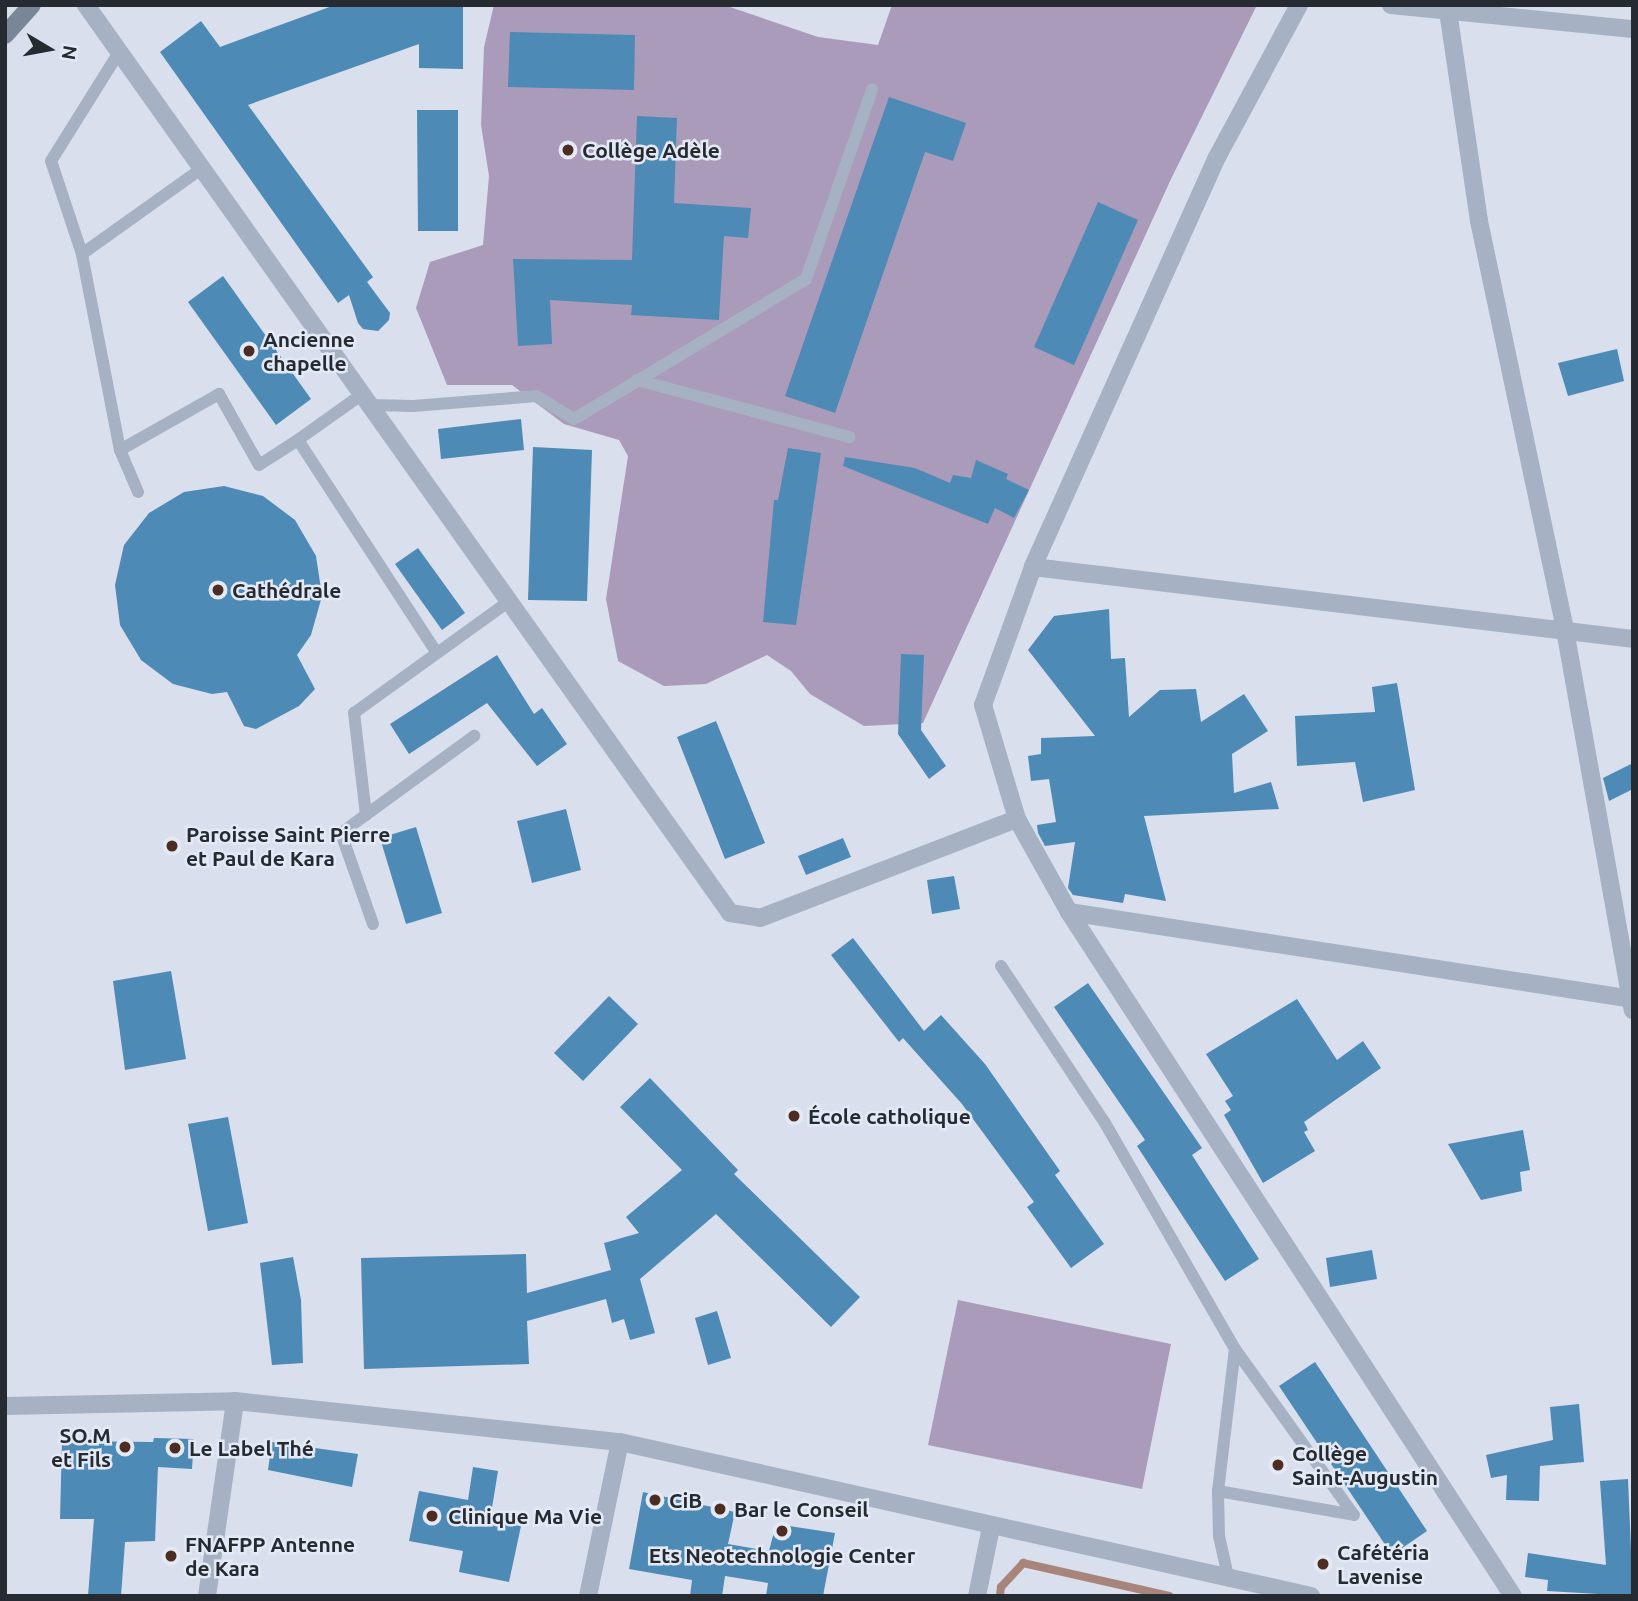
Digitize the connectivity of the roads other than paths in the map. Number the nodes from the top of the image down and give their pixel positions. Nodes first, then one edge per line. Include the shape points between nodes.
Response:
1 (32, 5) edge
2 (86, 5) edge
3 (1299, 5) edge
4 (1391, 5) edge
5 (1448, 11) junction
6 (1633, 29) edge
7 (5, 35) edge
8 (120, 52) junction
9 (872, 89) dead end
10 (201, 169) junction
11 (82, 254) junction
12 (636, 380) junction
13 (365, 400) junction
14 (849, 437) dead end
15 (298, 440) junction
16 (120, 450) junction
17 (138, 492) dead end
18 (1033, 567) junction
19 (508, 602) junction
20 (1565, 630) junction
21 (1633, 639) edge
22 (437, 653) junction
23 (474, 736) dead end
24 (366, 815) junction
25 (1017, 819) junction
26 (1069, 912) junction
27 (373, 924) dead end
28 (1001, 966) dead end
29 (1632, 1003) edge
30 (1235, 1349) junction
31 (235, 1401) junction
32 (5, 1406) edge
33 (620, 1442) junction
34 (1218, 1490) junction
35 (992, 1527) junction
36 (1229, 1581) junction
37 (206, 1596) edge
38 (588, 1596) edge
39 (977, 1596) edge
40 (1311, 1596) edge
41 (1513, 1596) edge

1 - 7 main road
2 - 8 street
3 - 18 street via 1217,157
4 - 5 street
5 - 6 street
5 - 20 street via 1479,221
8 - 10 street
8 - 11 lane via 51,161
9 - 12 lane via 806,279
10 - 11 lane
10 - 13 street
11 - 16 lane
12 - 13 lane via 574,419 536,396 413,406
12 - 14 lane
13 - 15 lane
13 - 19 street
15 - 16 lane via 258,465 219,394
15 - 22 lane
16 - 17 lane
18 - 20 street
18 - 25 street via 984,705
19 - 22 lane
19 - 25 street via 730,912 760,918
20 - 21 street
20 - 29 street
22 - 24 lane via 354,713
23 - 24 lane
24 - 27 lane via 341,833
25 - 26 street
26 - 29 street
26 - 41 street
28 - 30 lane via 1105,1123
30 - 34 lane
30 - 34 lane via 1354,1516
31 - 32 street
31 - 33 street
31 - 37 street
33 - 35 street
33 - 38 street
34 - 36 lane via 1219,1536
35 - 36 street
35 - 39 street
36 - 40 street

